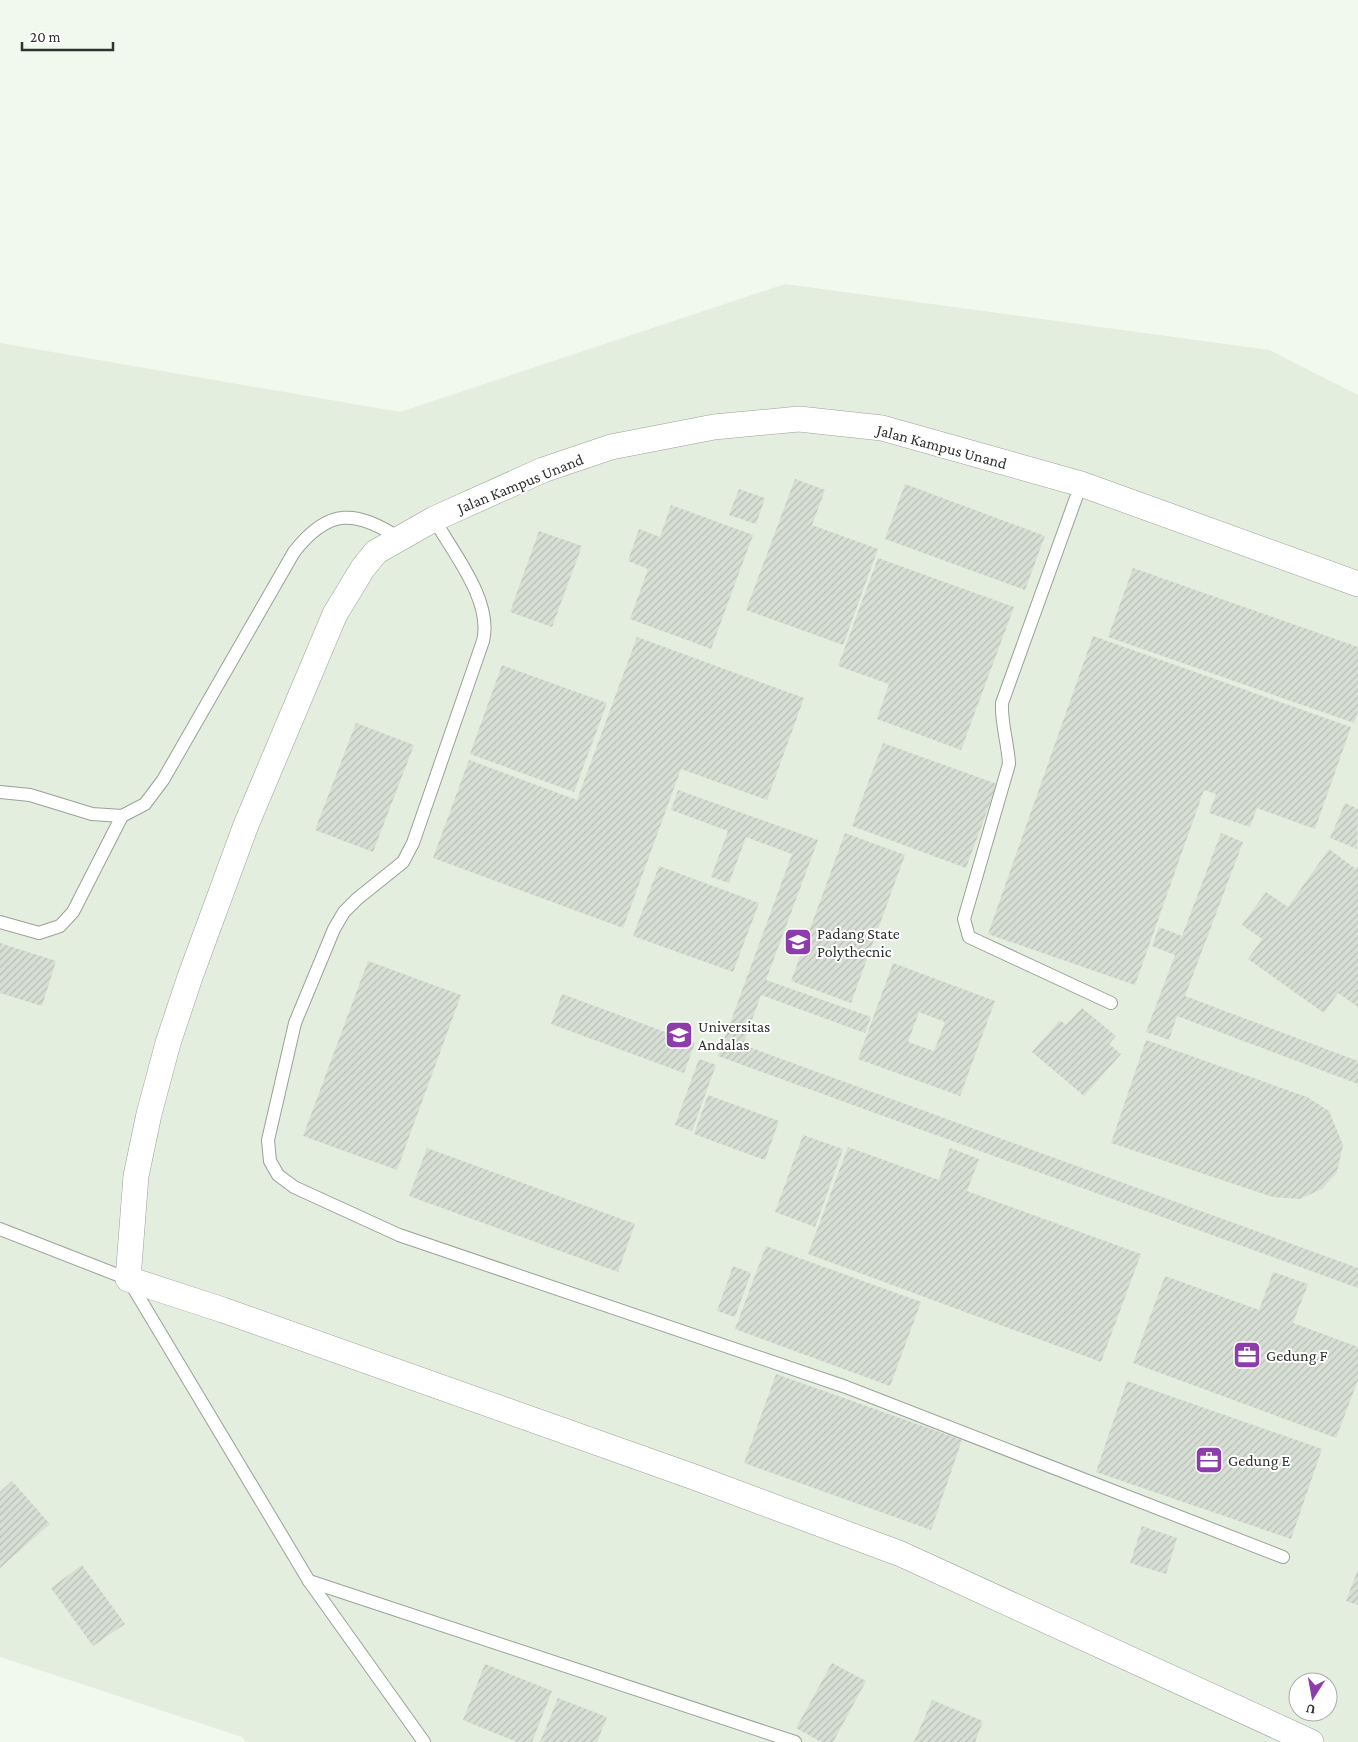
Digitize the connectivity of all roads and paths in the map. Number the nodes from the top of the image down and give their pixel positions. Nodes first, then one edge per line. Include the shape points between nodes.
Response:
1 (1081, 484) junction
2 (434, 519) junction
3 (401, 539) junction
4 (1358, 584) edge
5 (0, 792) edge
6 (122, 816) junction
7 (0, 922) edge
8 (1111, 1003) dead end
9 (0, 1229) edge
10 (128, 1279) junction
11 (1283, 1556) dead end
12 (309, 1581) junction
13 (424, 1742) edge
14 (795, 1742) edge
15 (1311, 1742) edge

1 - 2 street, Jalan Kampus Unand via 882,428 798,418 714,427 611,447 543,470
1 - 4 street, Jalan Kampus Unand
1 - 8 lane via 1002,703 1009,764 964,919 969,937
2 - 3 street, Jalan Kampus Unand
2 - 11 lane via 476,592 484,613 486,628 483,641 413,843 403,862 344,912 295,1023 268,1140 270,1161 278,1175 294,1187 399,1235 846,1387
3 - 6 lane via 377,524 353,517 330,520 309,532 294,552 163,780 145,804
3 - 10 street, Jalan Kampus Unand via 376,552 362,568 335,614 246,825 190,977 149,1114 136,1176
5 - 6 lane via 30,794 92,814
6 - 7 lane via 73,912 60,926 39,932
9 - 10 lane
10 - 12 lane
10 - 15 street via 684,1473 901,1554
12 - 13 lane
12 - 14 lane

